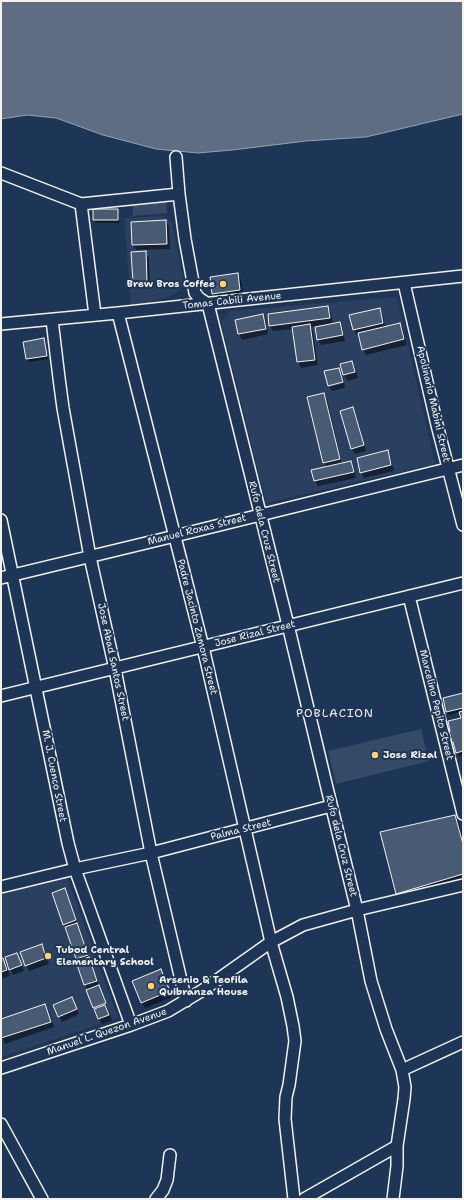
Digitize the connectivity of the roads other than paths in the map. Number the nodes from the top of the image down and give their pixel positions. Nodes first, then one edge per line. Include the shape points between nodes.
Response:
1 (176, 157) dead end
2 (1, 173) edge
3 (179, 194) junction
4 (81, 204) junction
5 (463, 276) edge
6 (404, 283) junction
7 (208, 304) junction
8 (118, 313) junction
9 (95, 315) junction
10 (52, 320) junction
11 (1, 324) edge
12 (463, 465) edge
13 (448, 468) junction
14 (260, 514) junction
15 (1, 520) edge
16 (463, 525) edge
17 (175, 536) junction
18 (90, 557) junction
19 (13, 576) junction
20 (1, 578) edge
21 (463, 583) edge
22 (409, 596) junction
23 (288, 625) junction
24 (203, 647) junction
25 (115, 669) junction
26 (36, 688) junction
27 (1, 696) edge
28 (331, 806) junction
29 (463, 814) edge
30 (244, 829) junction
31 (151, 853) junction
32 (75, 869) junction
33 (463, 885) edge
34 (1, 887) edge
35 (357, 910) junction
36 (271, 942) junction
37 (186, 1001) junction
38 (131, 1025) junction
39 (463, 1042) edge
40 (1, 1068) edge
41 (402, 1070) junction
42 (1, 1124) edge
43 (397, 1146) junction
44 (170, 1155) dead end
45 (42, 1199) edge
46 (156, 1199) edge
47 (294, 1199) edge
48 (304, 1199) edge
49 (393, 1199) edge

1 - 3 street
2 - 4 street
3 - 4 street
3 - 7 street via 184,239 195,293
4 - 9 street
5 - 6 street, Tomas Cabili Avenue
6 - 7 street, Tomas Cabili Avenue
6 - 13 street, Apolinario Mabini Street
7 - 8 street, Tomas Cabili Avenue
7 - 14 street, Rufo dela Cruz Street
8 - 9 street, Tomas Cabili Avenue
8 - 17 street, Padre Jacinto Zamora Street
9 - 10 street, Tomas Cabili Avenue
10 - 11 street, Tomas Cabili Avenue
10 - 18 street, Jose Abad Santos Street via 62,400
12 - 13 street, Manuel Roxas Street
13 - 14 street, Manuel Roxas Street
13 - 16 street, Apolinario Mabini Street
14 - 17 street, Manuel Roxas Street
14 - 23 street, Rufo dela Cruz Street
15 - 19 street, M. J. Cuenco Street
17 - 18 street, Manuel Roxas Street
17 - 24 street, Padre Jacinto Zamora Street
18 - 19 street, Manuel Roxas Street
18 - 25 street, Jose Abad Santos Street
19 - 20 street, Manuel Roxas Street
19 - 26 street, M. J. Cuenco Street
21 - 22 street, Jose Rizal Street
22 - 23 street, Jose Rizal Street
22 - 29 street, Marcelino Pepito Street
23 - 24 street, Jose Rizal Street
23 - 28 street, Rufo dela Cruz Street
24 - 25 street, Jose Rizal Street
24 - 30 street, Padre Jacinto Zamora Street
25 - 26 street, Jose Rizal Street
25 - 31 street, Jose Abad Santos Street
26 - 27 street, Jose Rizal Street
26 - 32 street, M. J. Cuenco Street via 58,801
28 - 30 street, Palma Street
28 - 35 street, Rufo dela Cruz Street
30 - 31 street, Palma Street
30 - 36 street, Padre Jacinto Zamora Street
31 - 32 street, Palma Street
31 - 37 street, Jose Abad Santos Street
32 - 34 street, Palma Street
32 - 38 street, M. J. Cuenco Street
33 - 35 street, Manuel L. Quezon Avenue
35 - 36 street, Manuel L. Quezon Avenue via 303,925
35 - 41 street, Rufo dela Cruz Street via 371,981
36 - 37 street, Manuel L. Quezon Avenue
36 - 47 street, Padre Jacinto Zamora Street via 287,997 295,1041 284,1119
37 - 38 street, Manuel L. Quezon Avenue
38 - 40 street, Manuel L. Quezon Avenue
39 - 41 street
41 - 43 street, Rufo dela Cruz Street via 404,1099
42 - 45 street
43 - 48 street
43 - 49 street, Rufo dela Cruz Street
44 - 46 street via 167,1180

